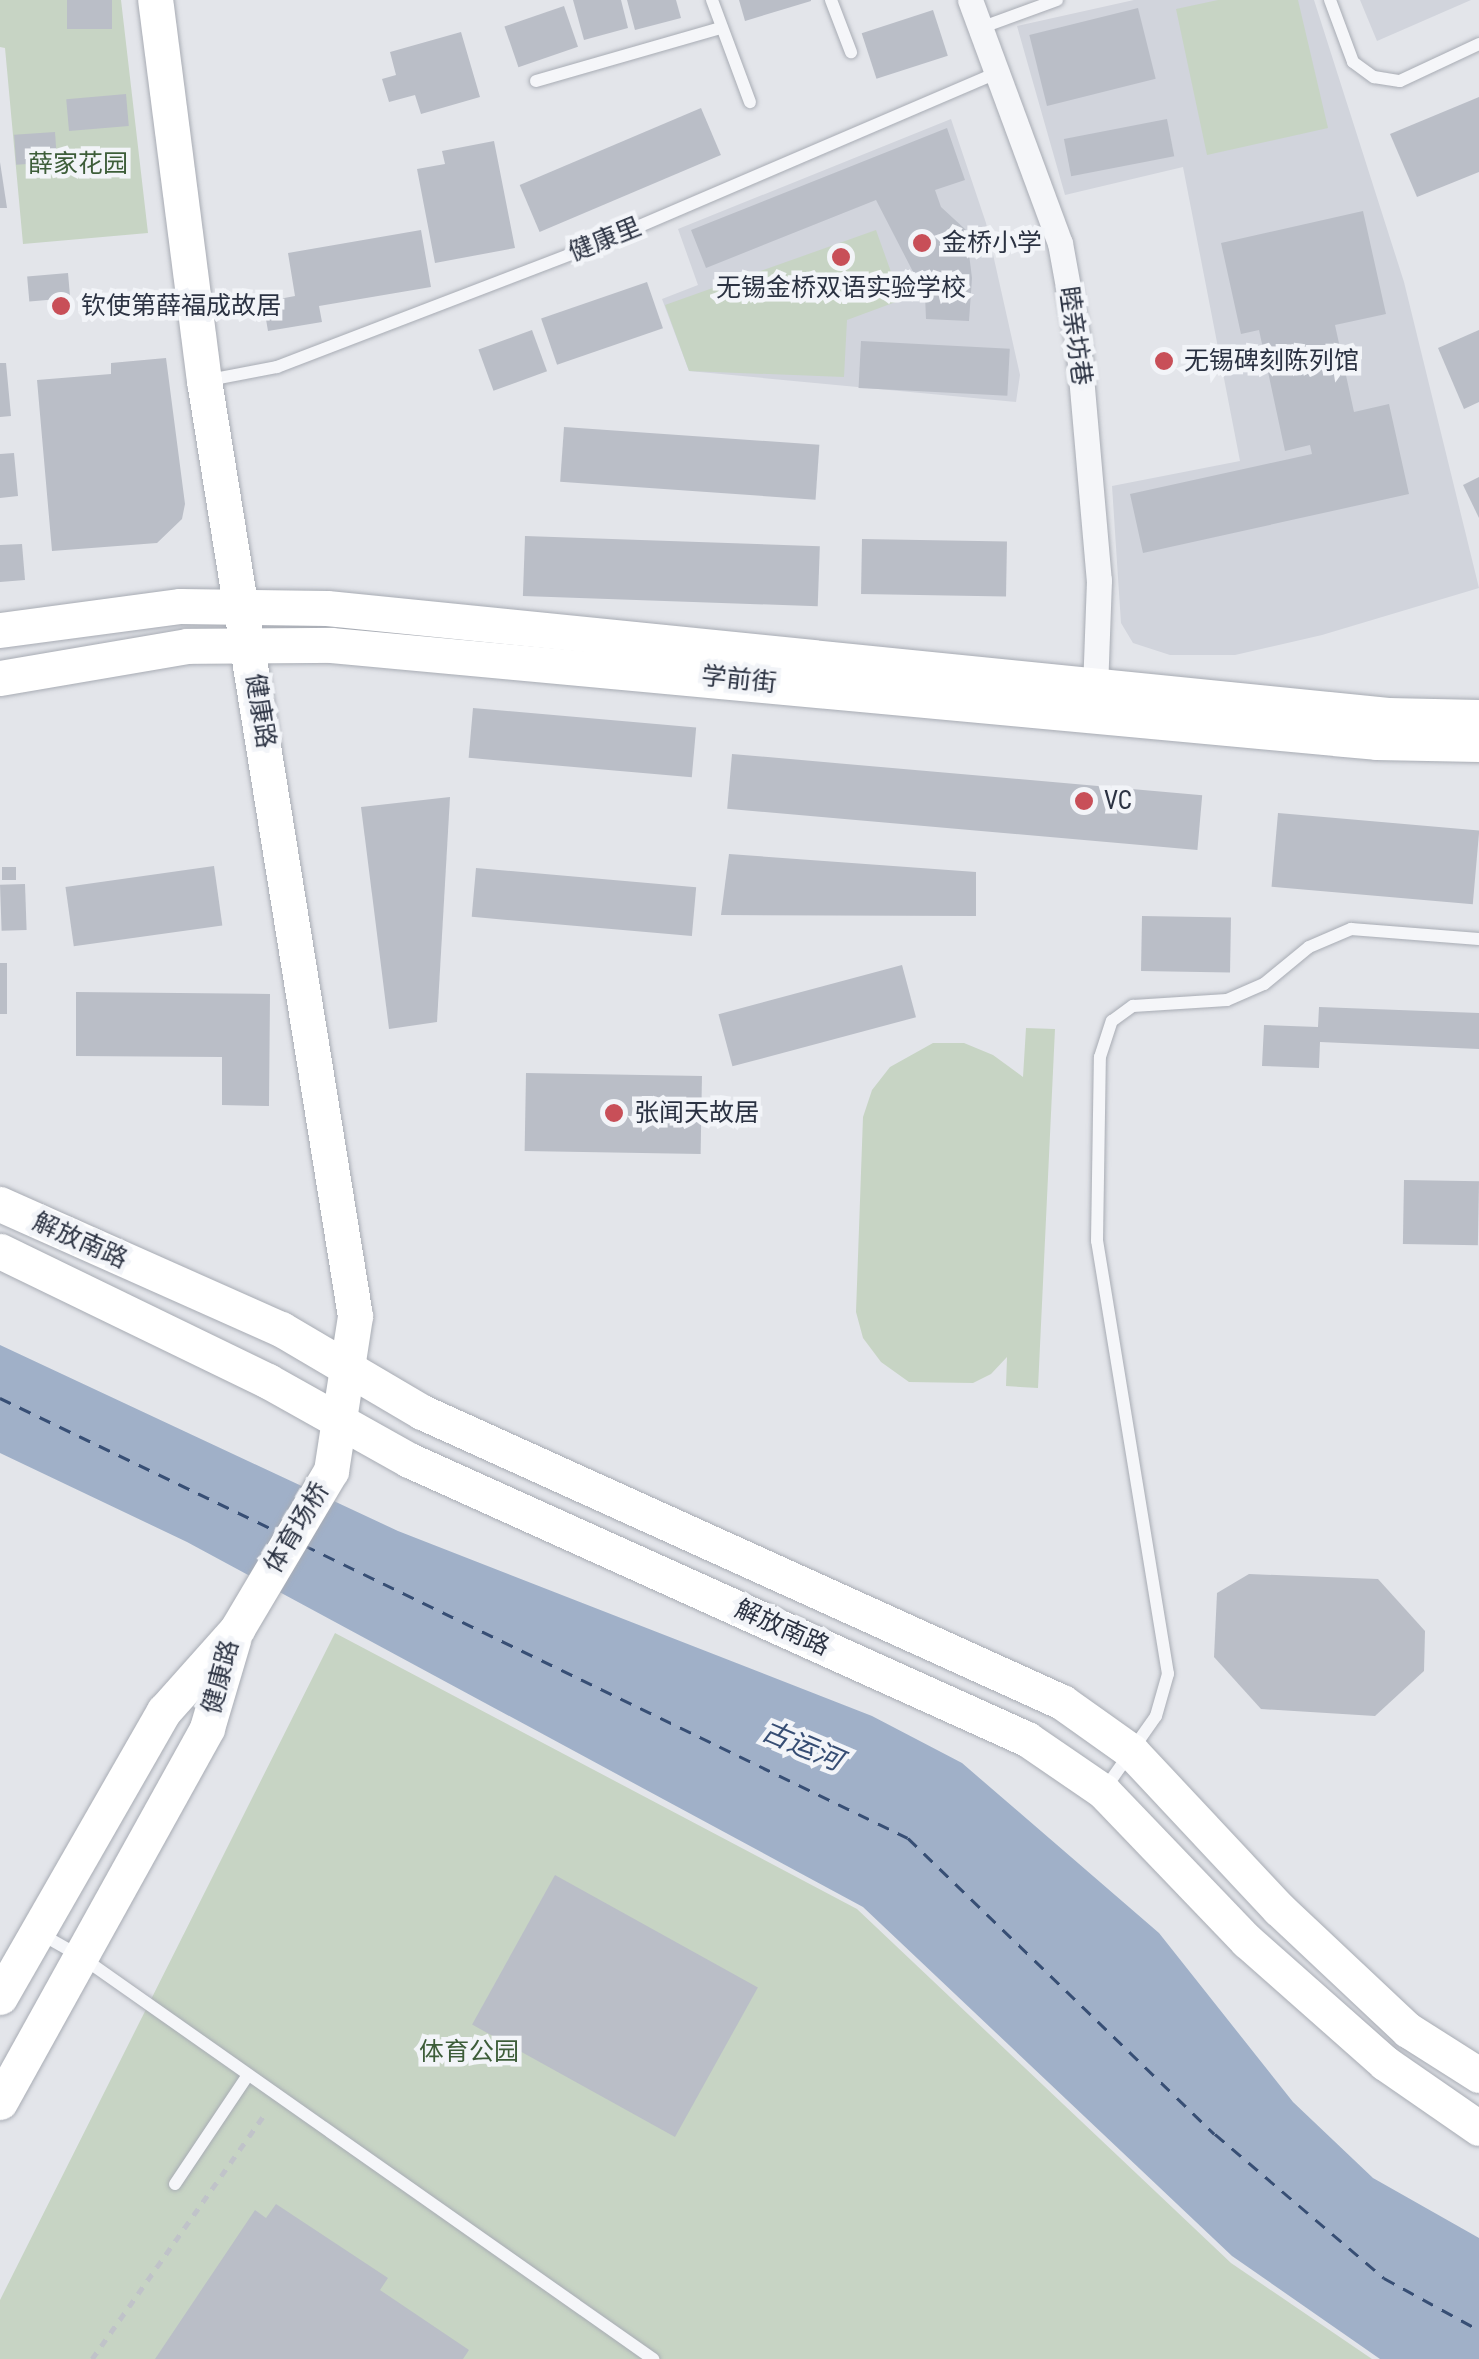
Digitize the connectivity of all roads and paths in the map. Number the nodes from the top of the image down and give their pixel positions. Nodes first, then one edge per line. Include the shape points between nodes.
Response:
1 (155, 0) edge
2 (712, 0) edge
3 (831, 0) edge
4 (970, 0) edge
5 (1057, 0) edge
6 (1330, 0) edge
7 (721, 28) junction
8 (980, 28) junction
9 (1479, 44) edge
10 (851, 52) dead end
11 (997, 73) junction
12 (536, 80) dead end
13 (750, 102) dead end
14 (204, 381) junction
15 (244, 606) junction
16 (0, 630) edge
17 (250, 646) junction
18 (0, 678) edge
19 (1095, 687) junction
20 (1479, 717) edge
21 (1479, 744) edge
22 (1479, 938) edge
23 (0, 1204) edge
24 (0, 1251) edge
25 (347, 1368) junction
26 (339, 1421) junction
27 (236, 1629) junction
28 (1131, 1751) junction
29 (1103, 1791) junction
30 (36, 1932) junction
31 (80, 1956) junction
32 (0, 1997) edge
33 (248, 2075) junction
34 (1479, 2075) edge
35 (277, 2095) junction
36 (0, 2102) edge
37 (1479, 2128) edge
38 (175, 2184) dead end
39 (92, 2359) edge
40 (653, 2359) edge

1 - 14 main road, 健康路
2 - 7 lane
3 - 10 lane
4 - 8 street, 睦亲坊巷
5 - 8 lane
6 - 9 lane via 1352,62 1374,77 1400,80
7 - 12 lane
7 - 13 lane
8 - 11 street, 睦亲坊巷
11 - 14 lane, 健康里 via 607,240 277,367
11 - 19 street, 睦亲坊巷 via 1060,242 1078,342 1099,580
14 - 15 main road, 健康路
15 - 16 main road, 学前街 via 180,606
15 - 17 main road, 健康路
15 - 19 main road, 学前街 via 512,624
17 - 18 main road, 学前街 via 187,646
17 - 21 main road, 学前街 via 332,645 1376,742
17 - 25 main road, 健康路 via 355,1316
19 - 20 main road, 学前街 via 1388,715
22 - 28 lane via 1351,930 1309,946 1264,984 1227,1000 1133,1006 1112,1021 1100,1057 1097,1241 1168,1674 1156,1716
23 - 25 main road, 解放南路 via 281,1329
24 - 26 main road, 解放南路
25 - 26 main road, 健康路
25 - 28 main road, 解放南路 via 422,1412 1062,1702
26 - 27 main road, 体育场桥 via 332,1471
26 - 29 main road, 解放南路 via 409,1460 1028,1739
27 - 30 main road, 健康路 via 164,1711
27 - 31 main road, 健康路 via 207,1728
28 - 29 lane
28 - 34 main road, 解放南路 via 1279,1908 1408,2030
29 - 37 main road, 解放南路 via 1261,1953 1385,2064
30 - 31 lane
30 - 32 main road, 健康路
31 - 33 lane
31 - 36 main road, 健康路
33 - 35 lane
33 - 38 lane
35 - 39 path
35 - 40 lane

